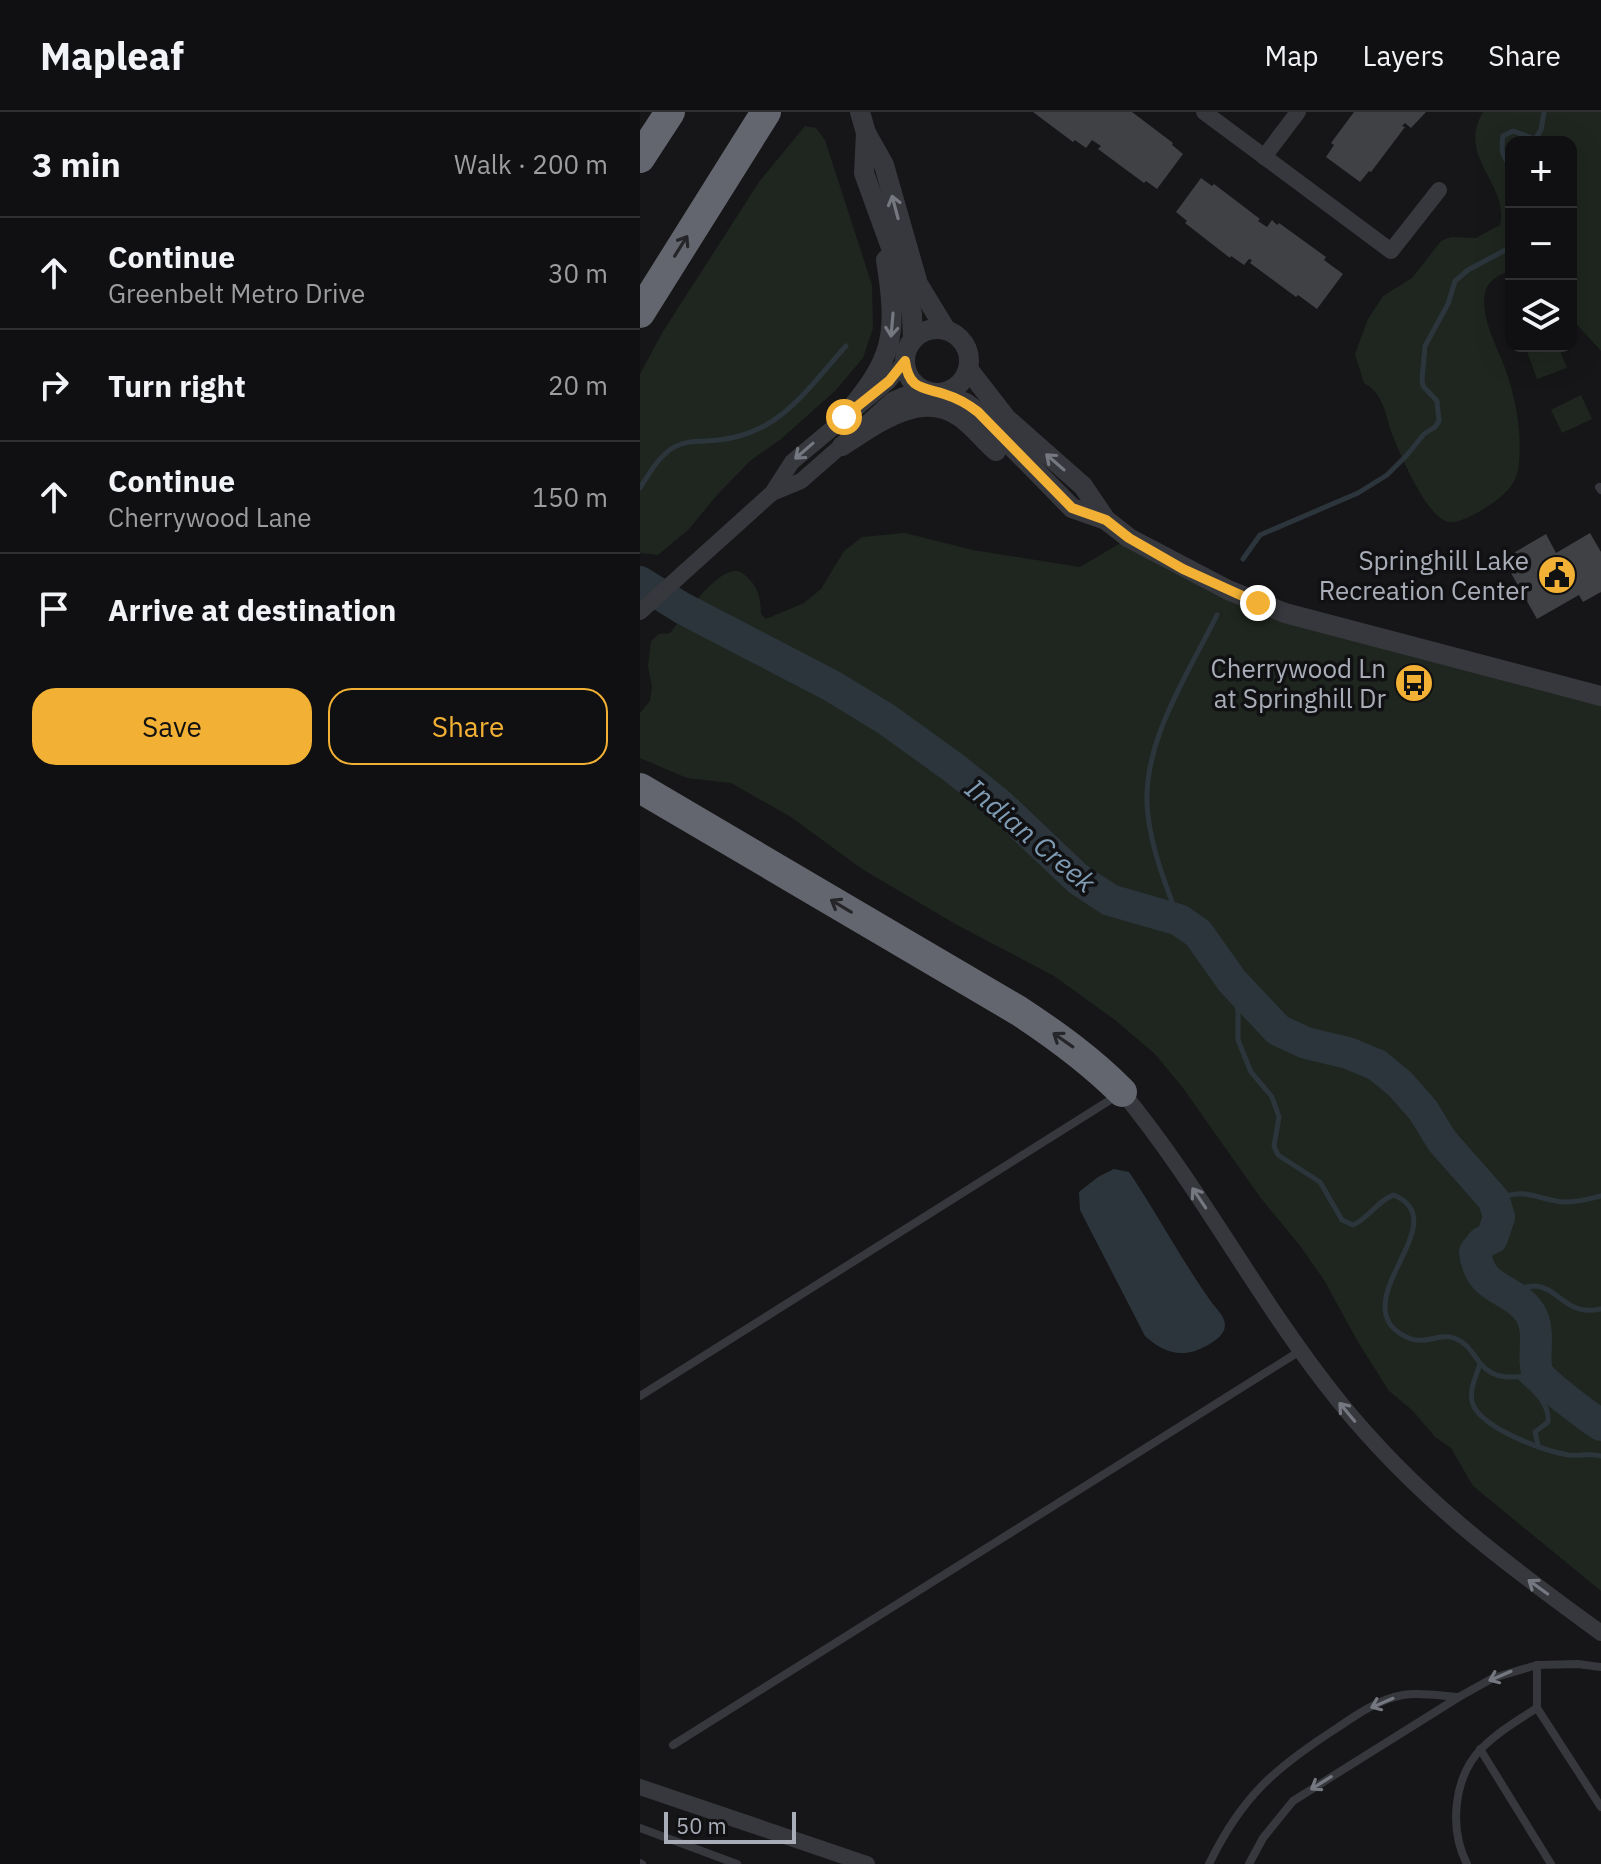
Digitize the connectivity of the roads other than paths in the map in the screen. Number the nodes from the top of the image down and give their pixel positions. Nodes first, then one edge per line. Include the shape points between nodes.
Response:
1 (670, 112) edge
2 (766, 112) edge
3 (860, 112) edge
4 (1204, 112) edge
5 (1298, 112) edge
6 (866, 133) junction
7 (1264, 157) junction
8 (640, 158) edge
9 (1439, 190) dead end
10 (880, 221) junction
11 (640, 313) edge
12 (946, 330) junction
13 (913, 340) junction
14 (905, 361) junction
15 (968, 369) junction
16 (931, 390) junction
17 (844, 417) junction
18 (842, 446) junction
19 (1037, 473) junction
20 (772, 493) junction
21 (1106, 520) junction
22 (640, 612) edge
23 (1601, 696) edge
24 (640, 788) edge
25 (1122, 1092) junction
26 (1300, 1351) junction
27 (640, 1396) edge
28 (1601, 1633) edge
29 (1537, 1665) junction
30 (1601, 1667) edge
31 (1459, 1697) junction
32 (1537, 1708) junction
33 (673, 1745) dead end
34 (1480, 1749) junction
35 (640, 1787) edge
36 (1601, 1807) edge
37 (640, 1828) edge
38 (737, 1864) edge
39 (867, 1864) edge
40 (1209, 1864) edge
41 (1249, 1864) edge
42 (1467, 1864) edge
43 (1551, 1864) edge

1 - 8 highway
11 -> 2 highway
3 - 6 street
4 - 7 street
5 - 7 street
6 - 10 street via 864,173
12 -> 6 street via 918,284 884,165
7 - 9 street via 1391,251
10 - 13 street via 906,289
10 -> 17 street via 893,306 890,344 871,385
12 - 13 street via 931,329
12 - 15 street via 964,344
13 - 14 street
14 - 16 street via 909,377
14 - 17 street
15 - 16 street via 958,385
21 -> 15 street via 1083,486 1006,418
16 - 18 street via 892,400
16 - 19 street via 978,412
17 -> 20 street via 792,462
18 - 19 street via 900,411 930,407 959,417 1007,460
18 - 20 street via 801,481
19 - 21 street via 1072,508
20 - 22 street
21 - 23 street via 1183,569 1285,613
25 -> 24 highway via 1069,1043 1019,1011
26 -> 25 street via 1151,1127
25 - 27 lane
28 -> 26 street via 1482,1546 1425,1496 1383,1454
26 - 33 lane
29 - 30 lane
29 -> 31 lane via 1493,1678
29 - 32 lane
31 -> 40 lane via 1389,1699 1307,1747 1242,1806
31 -> 41 lane via 1293,1801
32 - 34 lane
32 - 36 lane
34 - 42 lane via 1460,1782 1456,1808
34 - 43 lane
35 - 39 street
37 - 38 lane

